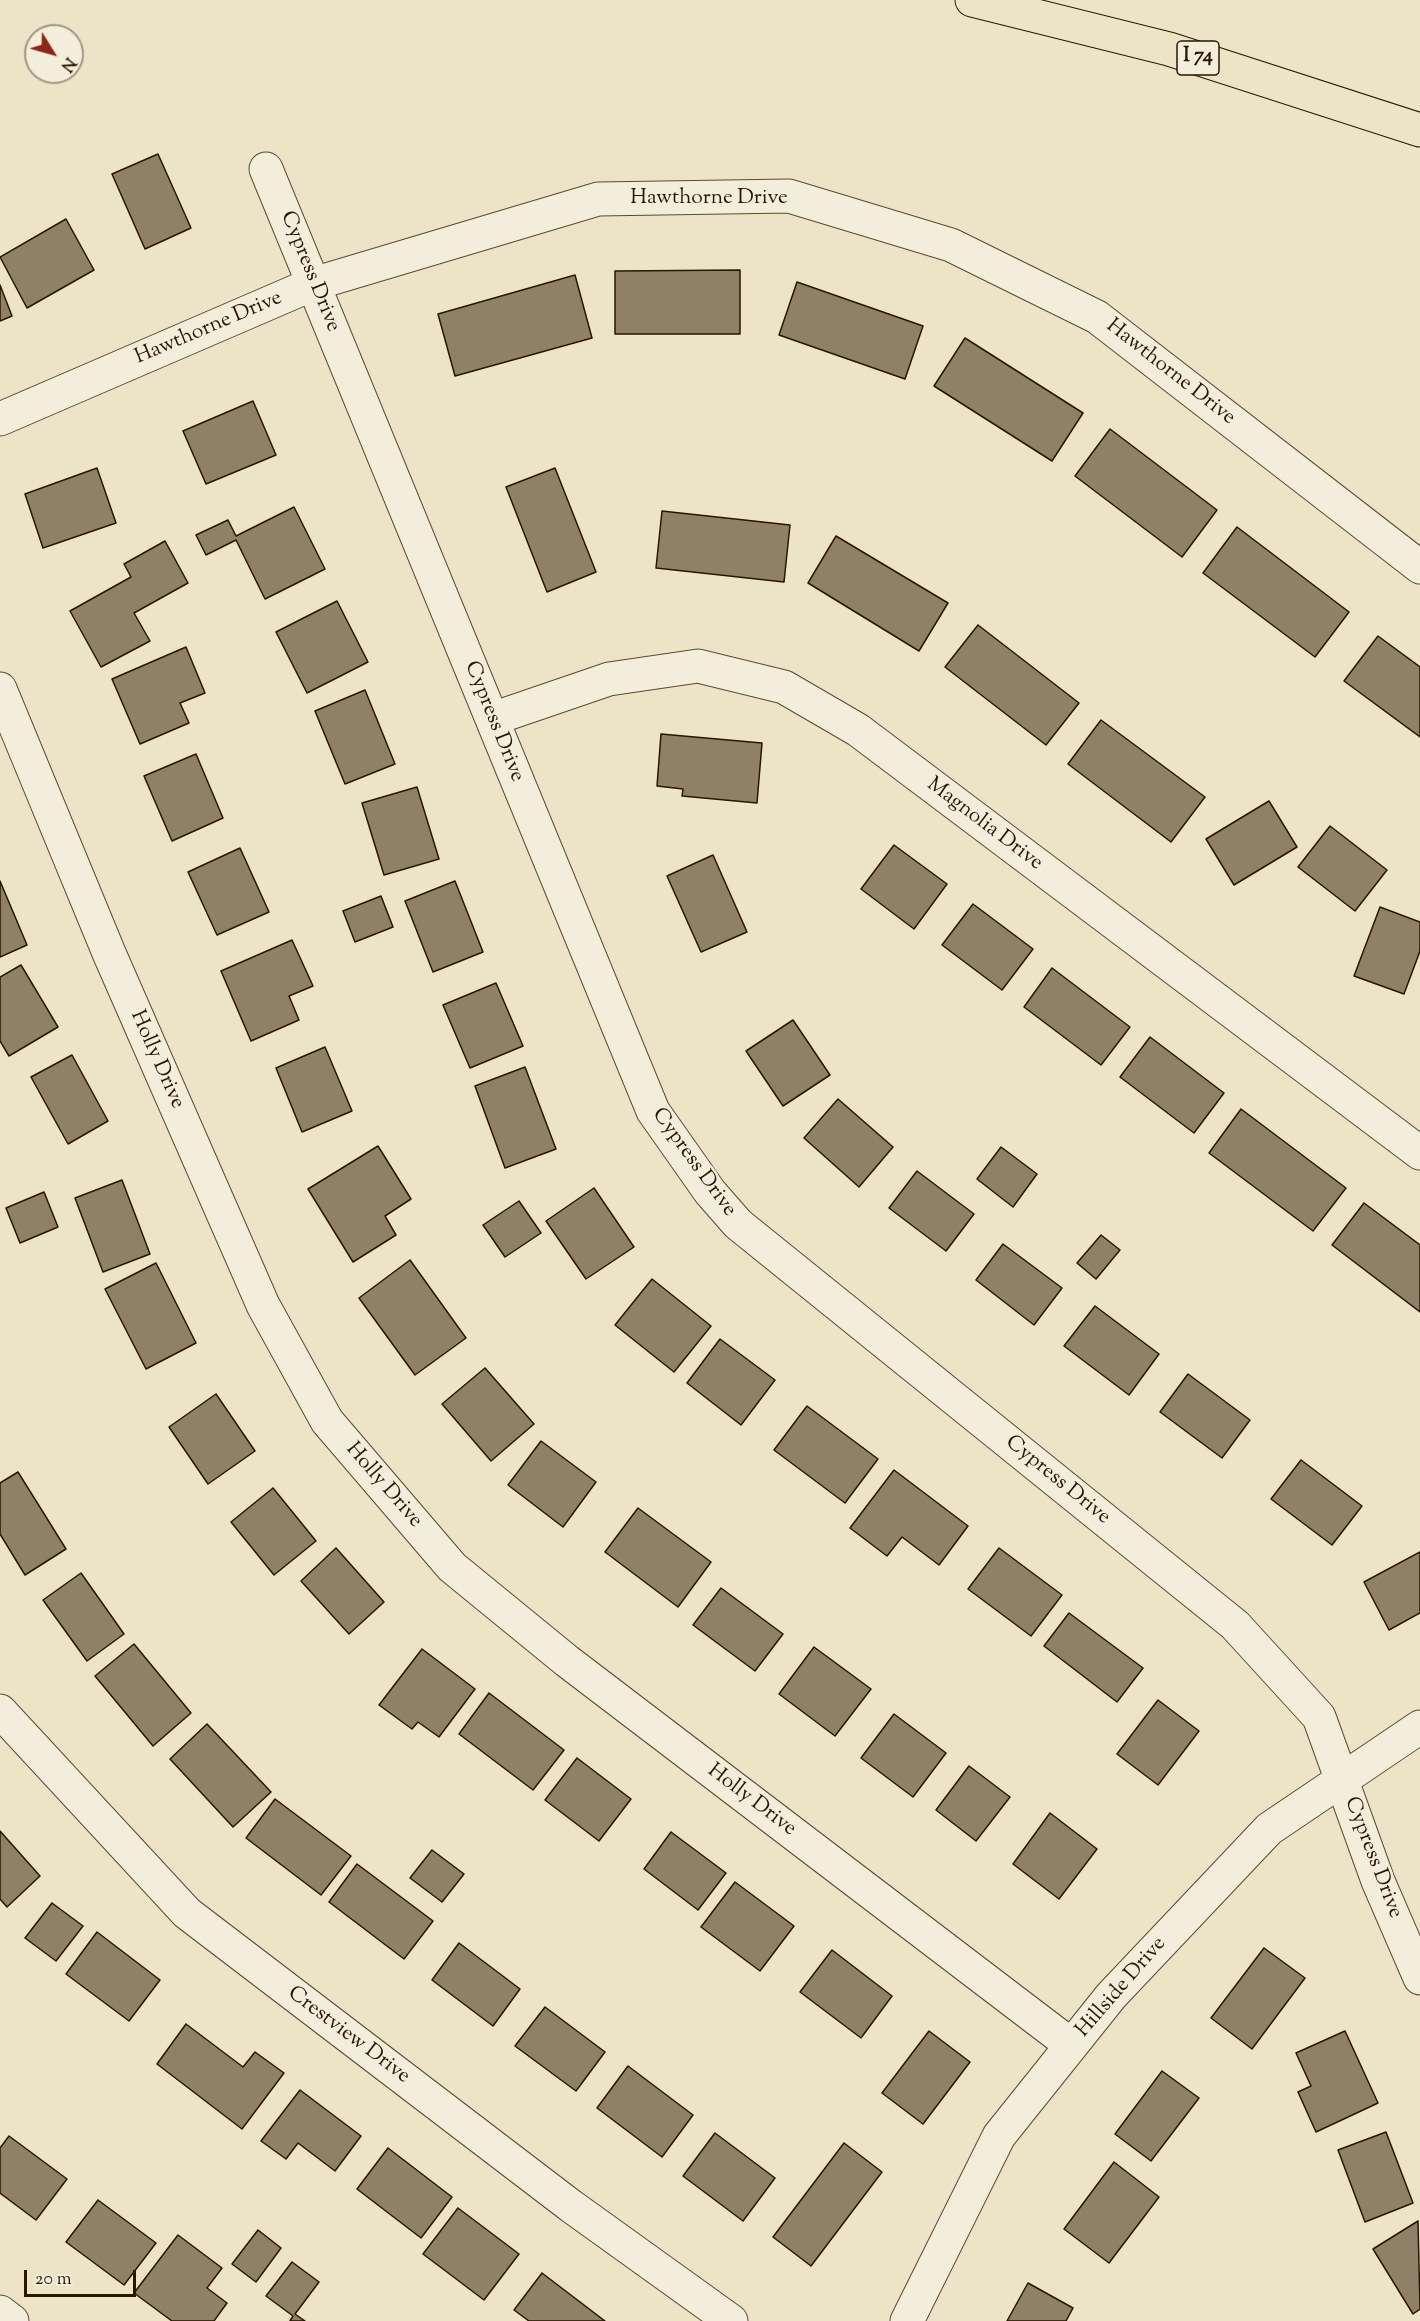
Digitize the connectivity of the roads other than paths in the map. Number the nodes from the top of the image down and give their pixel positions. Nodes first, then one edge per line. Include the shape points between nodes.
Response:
1 (972, 0) edge
2 (1420, 130) edge
3 (266, 169) dead end
4 (313, 284) junction
5 (0, 419) edge
6 (1420, 567) edge
7 (0, 689) edge
8 (492, 719) junction
9 (1420, 1153) edge
10 (0, 1711) edge
11 (1420, 1727) edge
12 (1341, 1779) junction
13 (1420, 1978) edge
14 (1071, 2045) junction
15 (0, 2312) edge
16 (12, 2321) edge
17 (731, 2321) edge
18 (907, 2321) edge

1 - 2 highway, I 74 via 1169,48
3 - 4 street, Cypress Drive
4 - 5 street, Hawthorne Drive
4 - 6 street, Hawthorne Drive via 598,199 789,196 951,244 1097,317
4 - 8 street, Cypress Drive
7 - 14 street, Holly Drive via 109,953 263,1305 327,1421 452,1567 567,1661
8 - 9 street, Magnolia Drive via 609,679 698,666 784,687 858,730
8 - 12 street, Cypress Drive via 653,1111 710,1192 738,1224 1235,1625 1319,1717
10 - 17 street, Crestview Drive via 187,1913 571,2206
11 - 12 street, Hillside Drive
12 - 13 street, Cypress Drive via 1378,1881
12 - 14 street, Hillside Drive via 1269,1829 1111,1996
14 - 18 street, Hillside Drive via 999,2136
15 - 16 street

